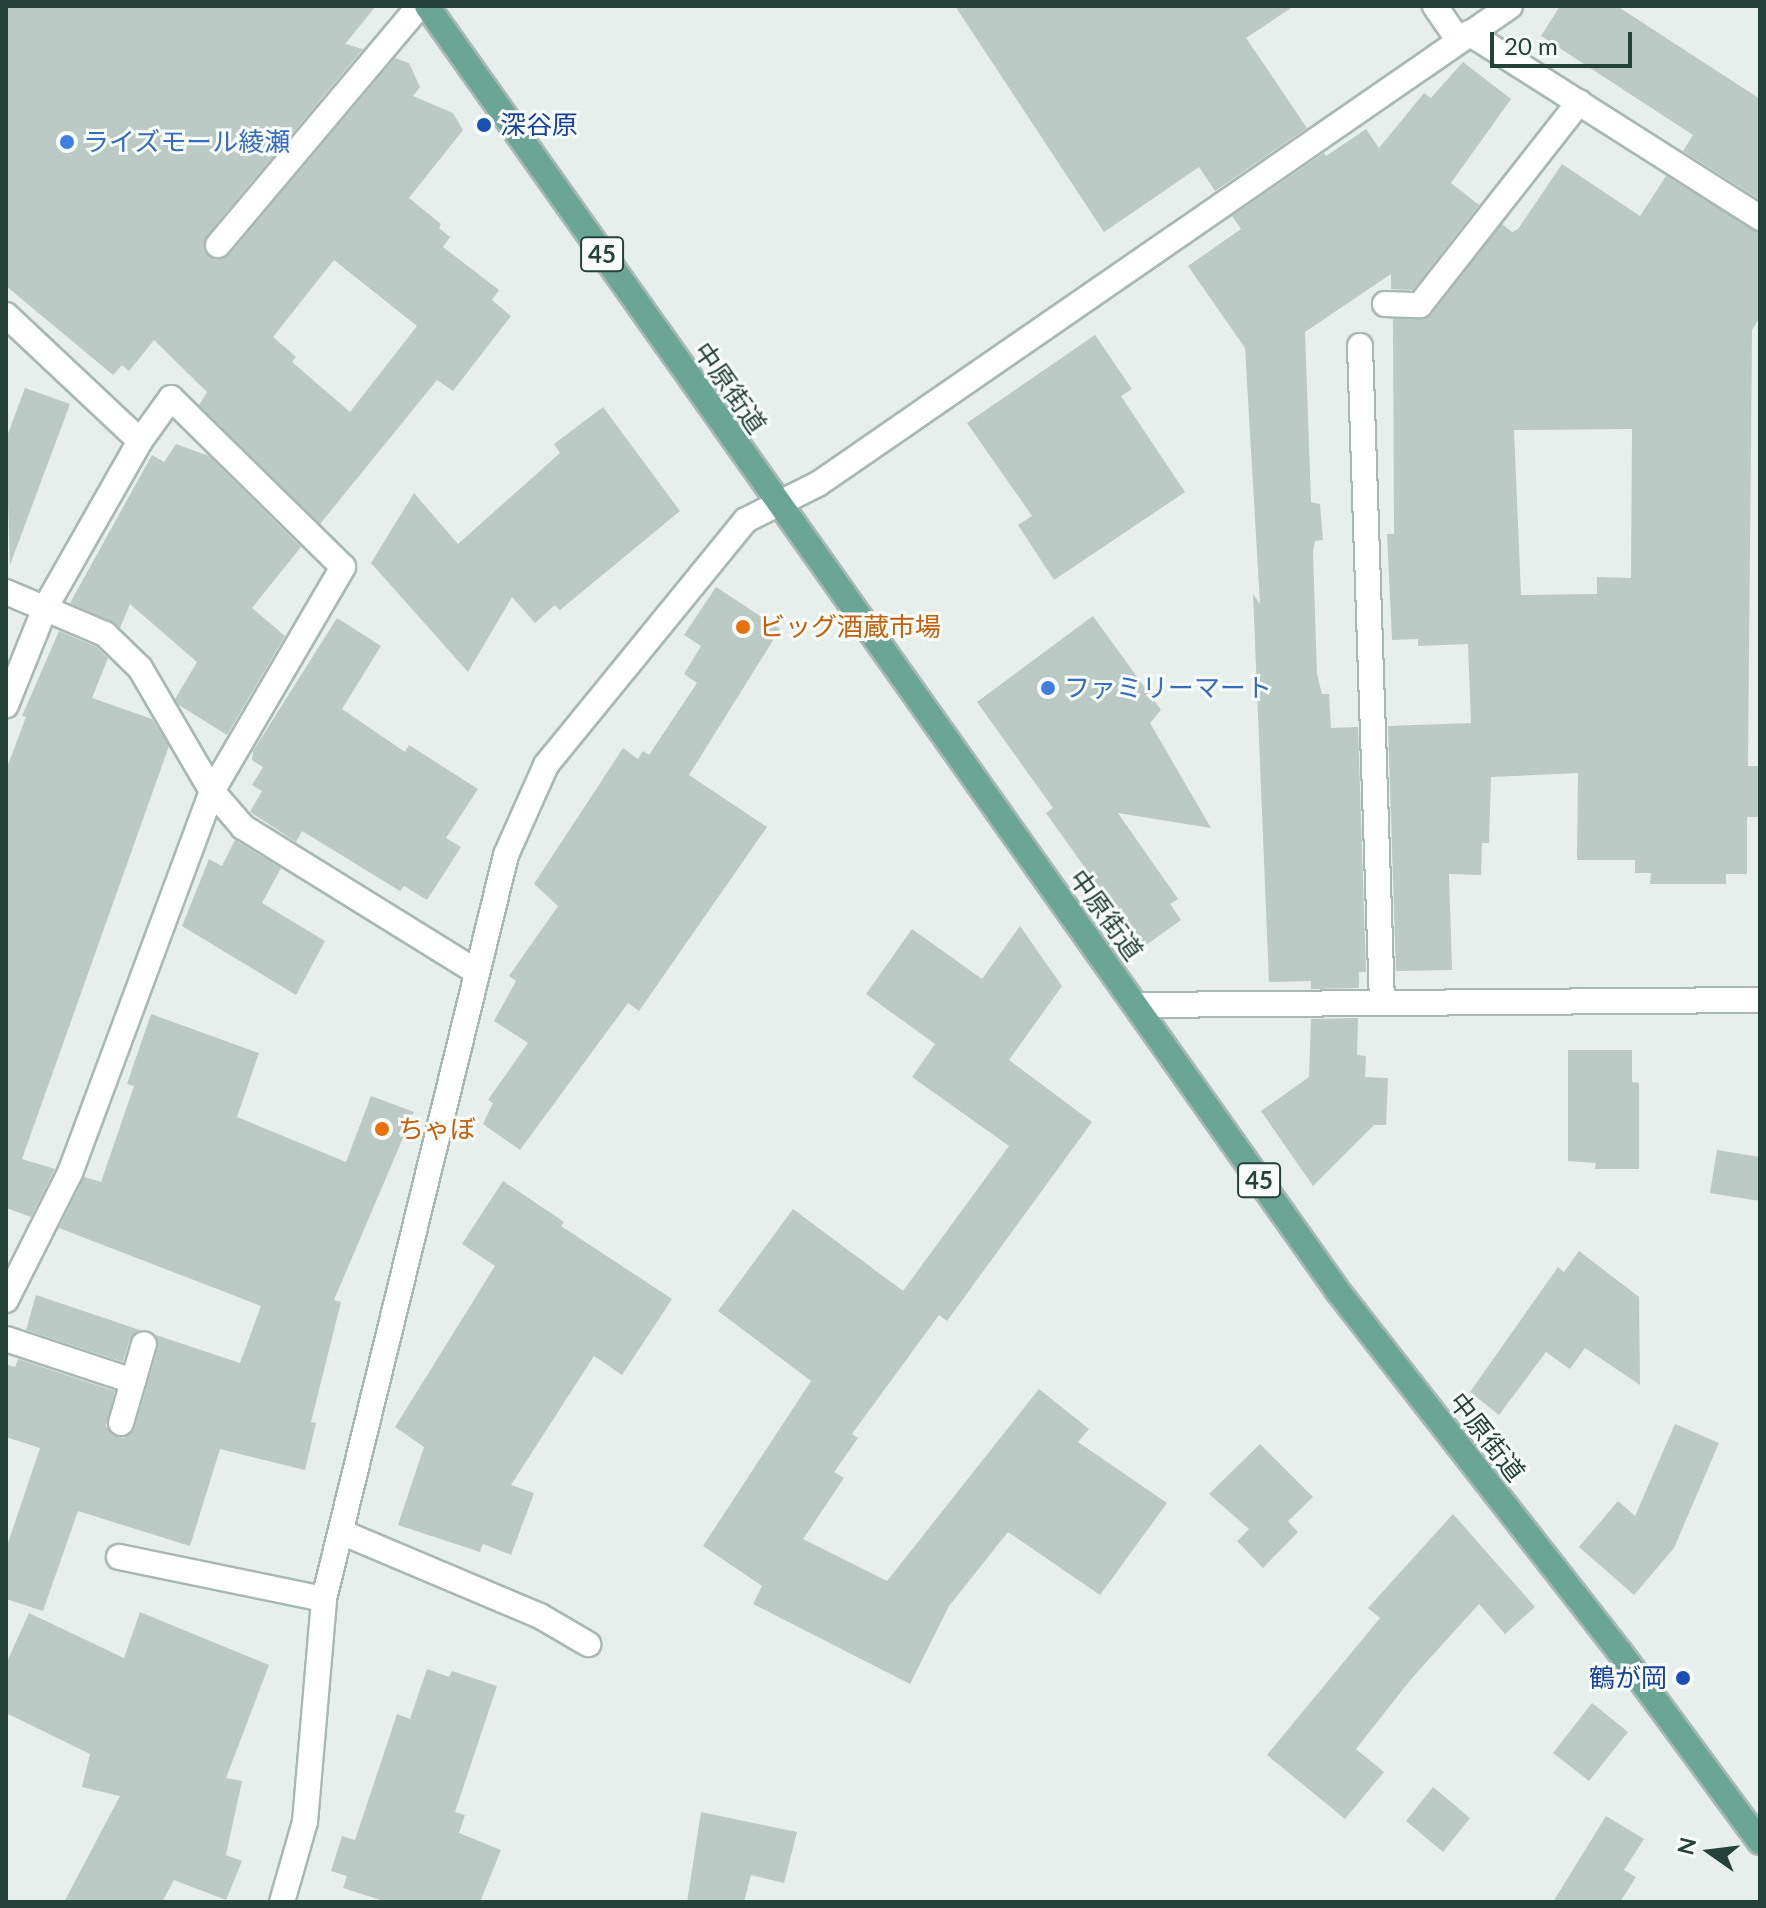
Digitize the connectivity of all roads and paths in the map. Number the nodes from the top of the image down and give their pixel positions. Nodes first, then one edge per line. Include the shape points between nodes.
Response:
1 (419, 6) edge
2 (427, 6) edge
3 (1435, 6) edge
4 (1510, 6) edge
5 (1464, 37) junction
6 (1579, 102) junction
7 (1760, 218) edge
8 (218, 245) dead end
9 (1385, 304) dead end
10 (6, 315) edge
11 (1360, 346) dead end
12 (140, 441) junction
13 (777, 502) junction
14 (6, 592) edge
15 (45, 608) junction
16 (6, 705) edge
17 (212, 791) junction
18 (477, 972) junction
19 (1760, 1000) edge
20 (1382, 1002) junction
21 (1136, 1005) junction
22 (6, 1300) edge
23 (6, 1339) edge
24 (144, 1344) dead end
25 (133, 1381) junction
26 (121, 1423) dead end
27 (341, 1532) junction
28 (119, 1557) dead end
29 (324, 1599) junction
30 (588, 1644) dead end
31 (1760, 1842) edge
32 (282, 1902) edge

1 - 8 street
2 - 13 main road, 中原街道 / 45
3 - 5 street
4 - 5 street
5 - 6 street
5 - 13 street via 818,484
6 - 7 street
6 - 9 street via 1420,305
10 - 12 street
11 - 20 street
12 - 15 street
12 - 17 street via 171,398 343,567
13 - 18 street via 746,520 546,765 506,855
13 - 21 main road, 中原街道 / 45
14 - 15 street
15 - 16 street
15 - 17 street via 105,634 140,668
17 - 18 street via 243,827
17 - 22 street via 70,1173
18 - 27 street
19 - 20 street
20 - 21 street
21 - 31 main road, 中原街道 / 45 via 1337,1290 1620,1652
23 - 25 street
24 - 25 street
25 - 26 street
27 - 29 street
27 - 30 street via 540,1616
28 - 29 street
29 - 32 street via 305,1822

